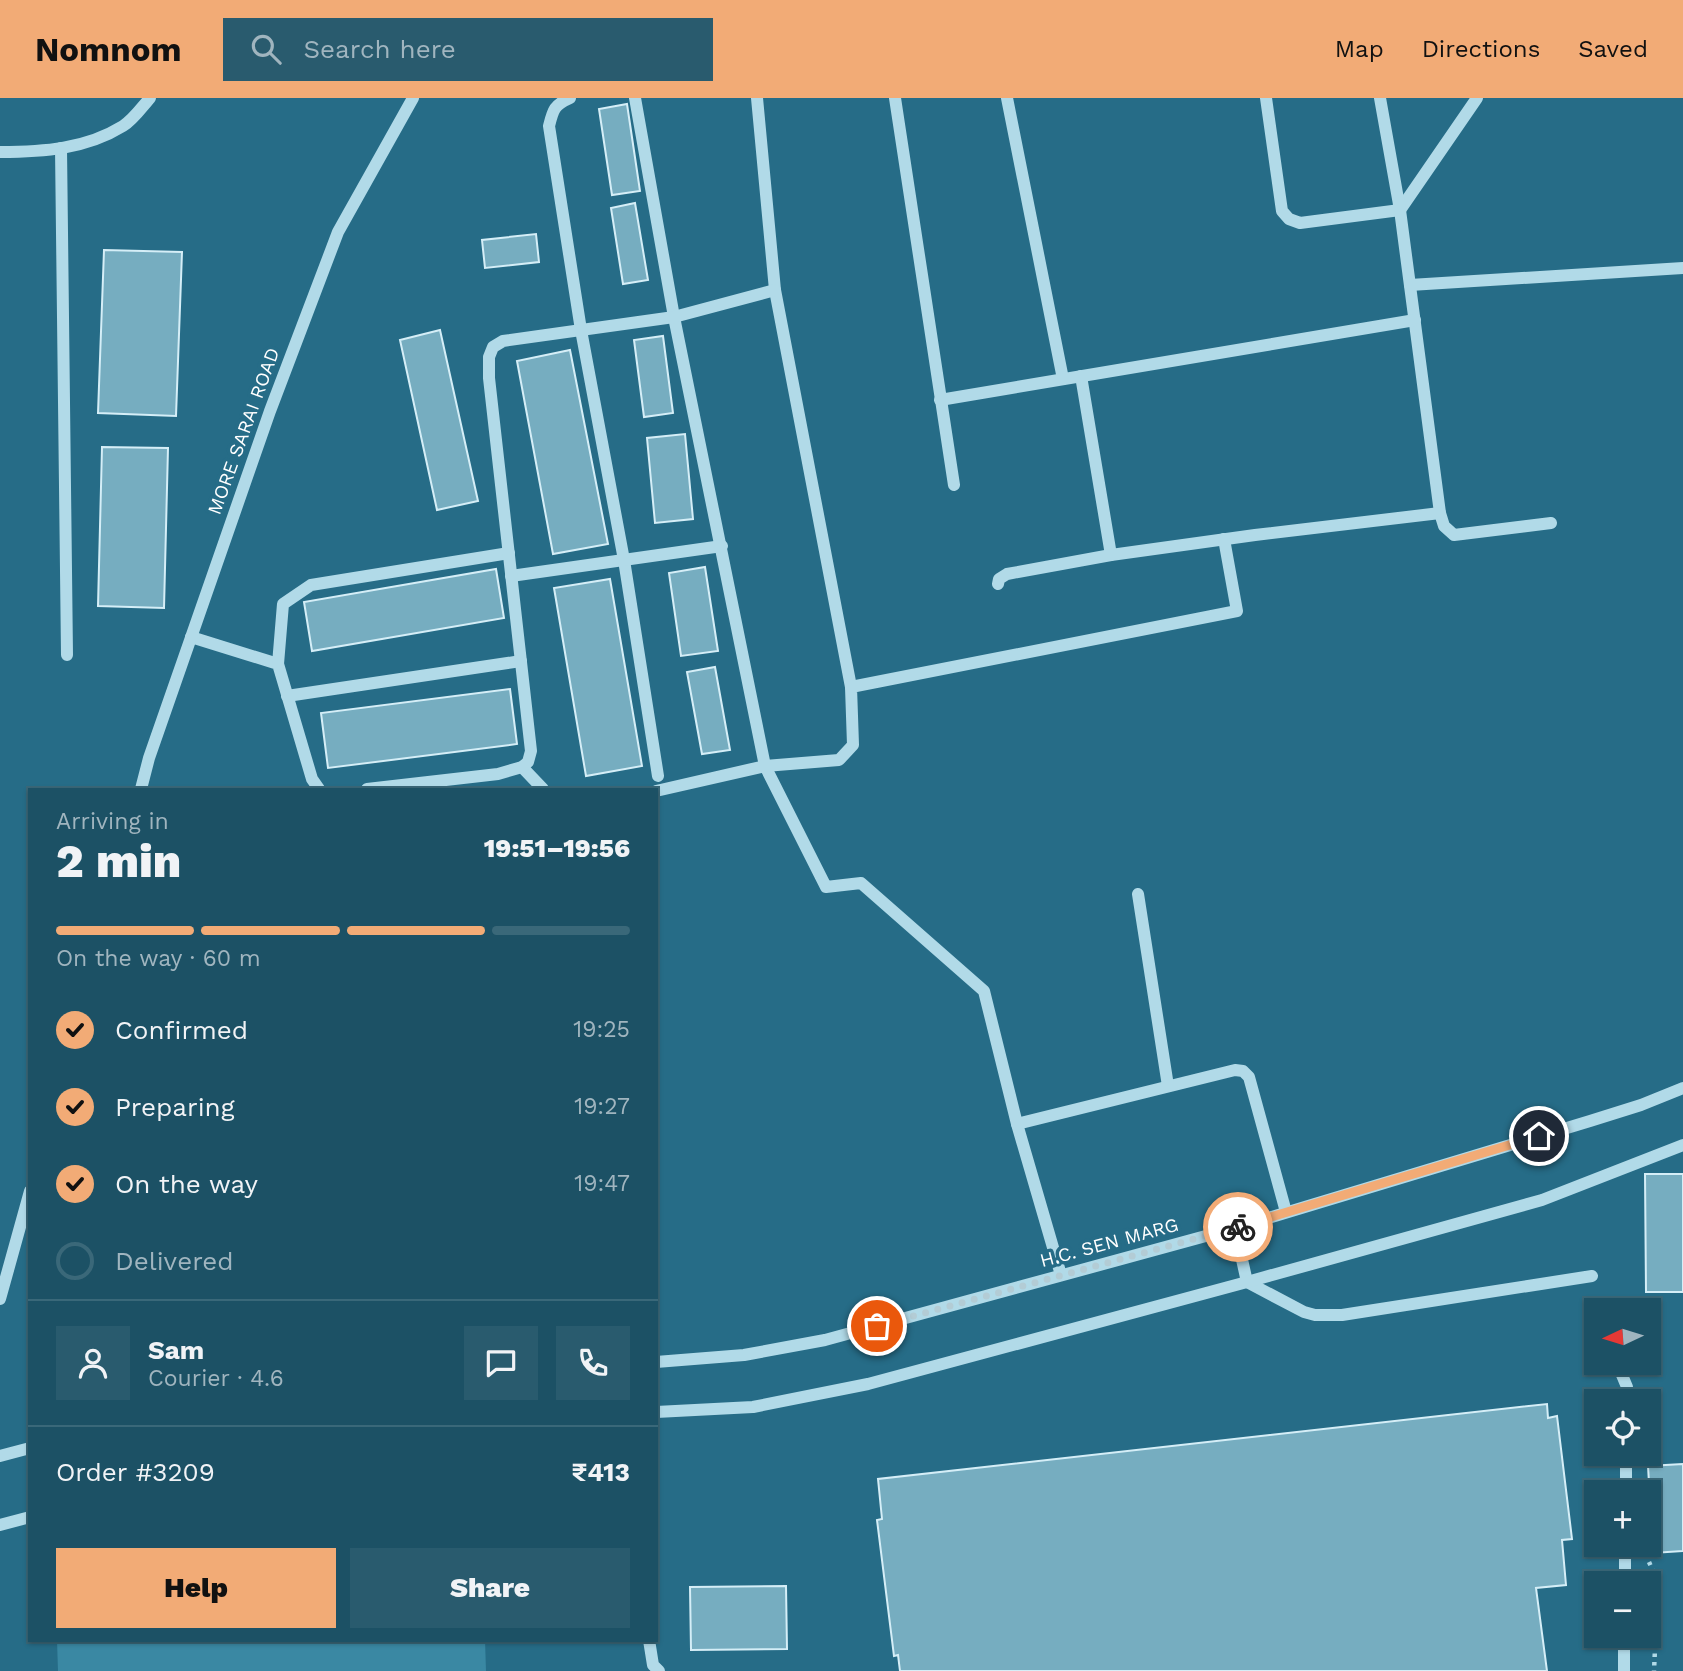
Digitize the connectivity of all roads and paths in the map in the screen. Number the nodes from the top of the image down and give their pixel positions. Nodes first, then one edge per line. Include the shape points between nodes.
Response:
1 (150, 98) edge
2 (413, 98) edge
3 (570, 98) edge
4 (635, 98) edge
5 (757, 98) edge
6 (895, 98) edge
7 (1007, 98) edge
8 (1266, 98) edge
9 (1380, 98) edge
10 (1477, 98) edge
11 (61, 148) junction
12 (0, 152) edge
13 (1400, 210) junction
14 (1683, 268) edge
15 (1410, 285) junction
16 (775, 290) junction
17 (674, 317) junction
18 (1415, 320) junction
19 (581, 330) junction
20 (1081, 376) junction
21 (1063, 379) junction
22 (940, 400) junction
23 (954, 485) dead end
24 (1440, 513) junction
25 (1551, 523) dead end
26 (1224, 540) junction
27 (722, 547) junction
28 (509, 553) junction
29 (1111, 555) junction
30 (624, 560) junction
31 (511, 576) junction
32 (998, 584) dead end
33 (191, 637) junction
34 (67, 655) dead end
35 (521, 661) junction
36 (278, 664) junction
37 (851, 687) junction
38 (288, 696) junction
39 (522, 766) junction
40 (765, 766) junction
41 (658, 776) dead end
42 (141, 788) edge
43 (318, 788) edge
44 (376, 788) edge
45 (542, 788) edge
46 (658, 790) edge
47 (1138, 894) dead end
48 (1168, 1086) junction
49 (1683, 1088) edge
50 (1017, 1124) junction
51 (1683, 1145) edge
52 (28, 1198) edge
53 (1286, 1212) junction
54 (1235, 1228) junction
55 (1061, 1275) junction
56 (1592, 1276) dead end
57 (1248, 1282) junction
58 (0, 1299) edge
59 (658, 1362) edge
60 (658, 1412) edge
61 (28, 1449) edge
62 (0, 1456) edge
63 (28, 1518) edge
64 (0, 1525) edge
65 (1648, 1558) dead end
66 (649, 1642) edge
67 (1624, 1648) edge
68 (659, 1671) edge
69 (1623, 1671) edge
70 (1654, 1671) edge

1 - 11 street via 125,125 86,144
2 - 33 street, MORE SARAI ROAD via 338,232
3 - 19 street via 553,109 549,126
4 - 17 street
5 - 16 street
6 - 22 street
7 - 21 street
8 - 13 street via 1282,211 1289,219 1300,223
9 - 13 street
10 - 13 street
11 - 12 street
11 - 34 street
13 - 15 street
14 - 15 street
15 - 18 street
16 - 17 street
16 - 37 street
17 - 19 street
17 - 27 street
18 - 20 street
18 - 24 street
19 - 28 street via 503,341 493,347 489,357
19 - 30 street
20 - 21 street
20 - 29 street
21 - 22 street
22 - 23 street
24 - 25 street via 1444,526 1454,535
24 - 26 street
26 - 29 street
26 - 37 street via 1237,611
27 - 30 street
27 - 40 street
28 - 31 street
28 - 36 street via 311,585 283,604
29 - 32 street via 1007,574
30 - 31 street
30 - 41 street
31 - 35 street
33 - 36 street
33 - 42 street, MORE SARAI ROAD
35 - 38 street
35 - 39 street via 531,751
36 - 38 street
37 - 40 street via 853,745 839,760
38 - 43 street
39 - 44 street via 498,774
39 - 45 street
40 - 46 street
40 - 50 street via 827,887 861,883 984,991
47 - 48 street
48 - 50 street
48 - 53 street via 1235,1070 1245,1072
49 - 53 street, H.C. SEN MARG via 1642,1105
50 - 55 street
51 - 57 street via 1542,1200
52 - 58 street
53 - 54 street, H.C. SEN MARG
54 - 55 street, H.C. SEN MARG
54 - 57 street
55 - 59 street, H.C. SEN MARG via 825,1340 744,1355
56 - 57 street via 1329,1316 1304,1312
57 - 60 street via 868,1384 753,1407
61 - 62 street
63 - 64 street
65 - 70 path via 1658,1582
66 - 68 street via 653,1665
67 - 69 street

